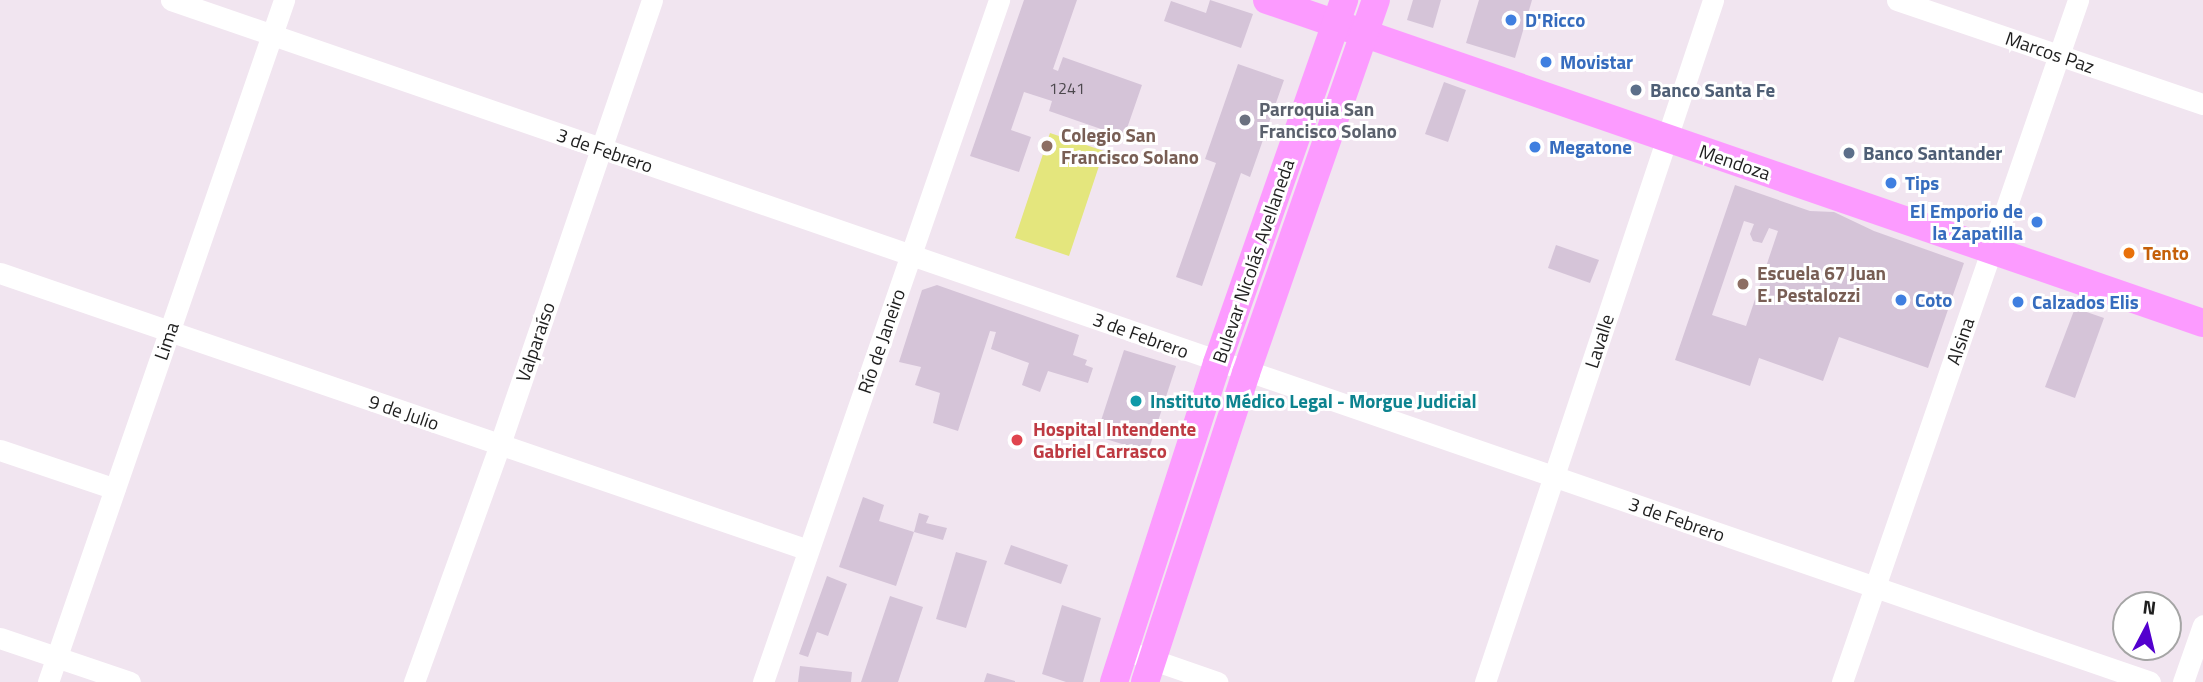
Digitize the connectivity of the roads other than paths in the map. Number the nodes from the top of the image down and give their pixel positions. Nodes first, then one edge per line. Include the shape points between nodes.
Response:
1 (171, 0) edge
2 (284, 0) edge
3 (652, 0) edge
4 (999, 0) edge
5 (1267, 0) edge
6 (1376, 0) edge
7 (1713, 0) edge
8 (1898, 0) edge
9 (2078, 0) edge
10 (1340, 12) edge
11 (1365, 34) junction
12 (272, 35) junction
13 (2059, 55) junction
14 (2203, 104) edge
15 (1665, 138) junction
16 (601, 148) junction
17 (1991, 250) junction
18 (912, 256) junction
19 (0, 273) edge
20 (2203, 323) edge
21 (170, 331) junction
22 (1217, 363) junction
23 (1246, 373) junction
24 (500, 444) junction
25 (0, 450) edge
26 (1556, 478) junction
27 (115, 489) junction
28 (808, 550) junction
29 (1875, 587) junction
30 (2203, 625) edge
31 (0, 638) edge
32 (1125, 649) junction
33 (57, 657) junction
34 (1149, 671) edge
35 (48, 682) edge
36 (130, 682) edge
37 (414, 682) edge
38 (762, 682) edge
39 (1114, 682) edge
40 (1217, 682) edge
41 (1485, 682) edge
42 (1842, 682) edge
43 (2150, 682) edge
44 (2183, 682) edge

1 - 12 street, 3 de Febrero
2 - 12 street, Lima
3 - 16 street, Valparaíso
4 - 18 street, Río de Janeiro
5 - 10 main road, Mendoza
6 - 11 main road, Bulevar Nicolás Avellaneda
7 - 15 street, Lavalle
8 - 13 street, Marcos Paz
9 - 13 street, Alsina
10 - 11 main road, Mendoza
10 - 22 main road, Bulevar Nicolás Avellaneda
11 - 15 main road, Mendoza
11 - 23 main road, Bulevar Nicolás Avellaneda
12 - 16 street, 3 de Febrero
12 - 21 street, Lima
13 - 14 street, Marcos Paz
13 - 17 street, Alsina
15 - 17 main road, Mendoza
15 - 26 street, Lavalle
16 - 18 street, 3 de Febrero
16 - 24 street, Valparaíso
17 - 20 main road, Mendoza
17 - 29 street, Alsina
18 - 22 street, 3 de Febrero
18 - 28 street, Río de Janeiro
19 - 21 street, 9 de Julio
21 - 24 street, 9 de Julio
21 - 27 street, Lima
22 - 23 street, 3 de Febrero
22 - 32 main road, Bulevar Nicolás Avellaneda
23 - 26 street, 3 de Febrero
23 - 34 main road, Bulevar Nicolás Avellaneda
24 - 28 street, 9 de Julio
24 - 37 street, Valparaíso
25 - 27 street
26 - 29 street, 3 de Febrero
26 - 41 street, Lavalle
27 - 33 street, Lima
28 - 38 street, Río de Janeiro
29 - 42 street, Alsina
29 - 43 street, 3 de Febrero
30 - 44 street
31 - 33 street
32 - 34 street
32 - 39 main road, Bulevar Nicolás Avellaneda
33 - 35 street, Lima
33 - 36 street
34 - 40 street

